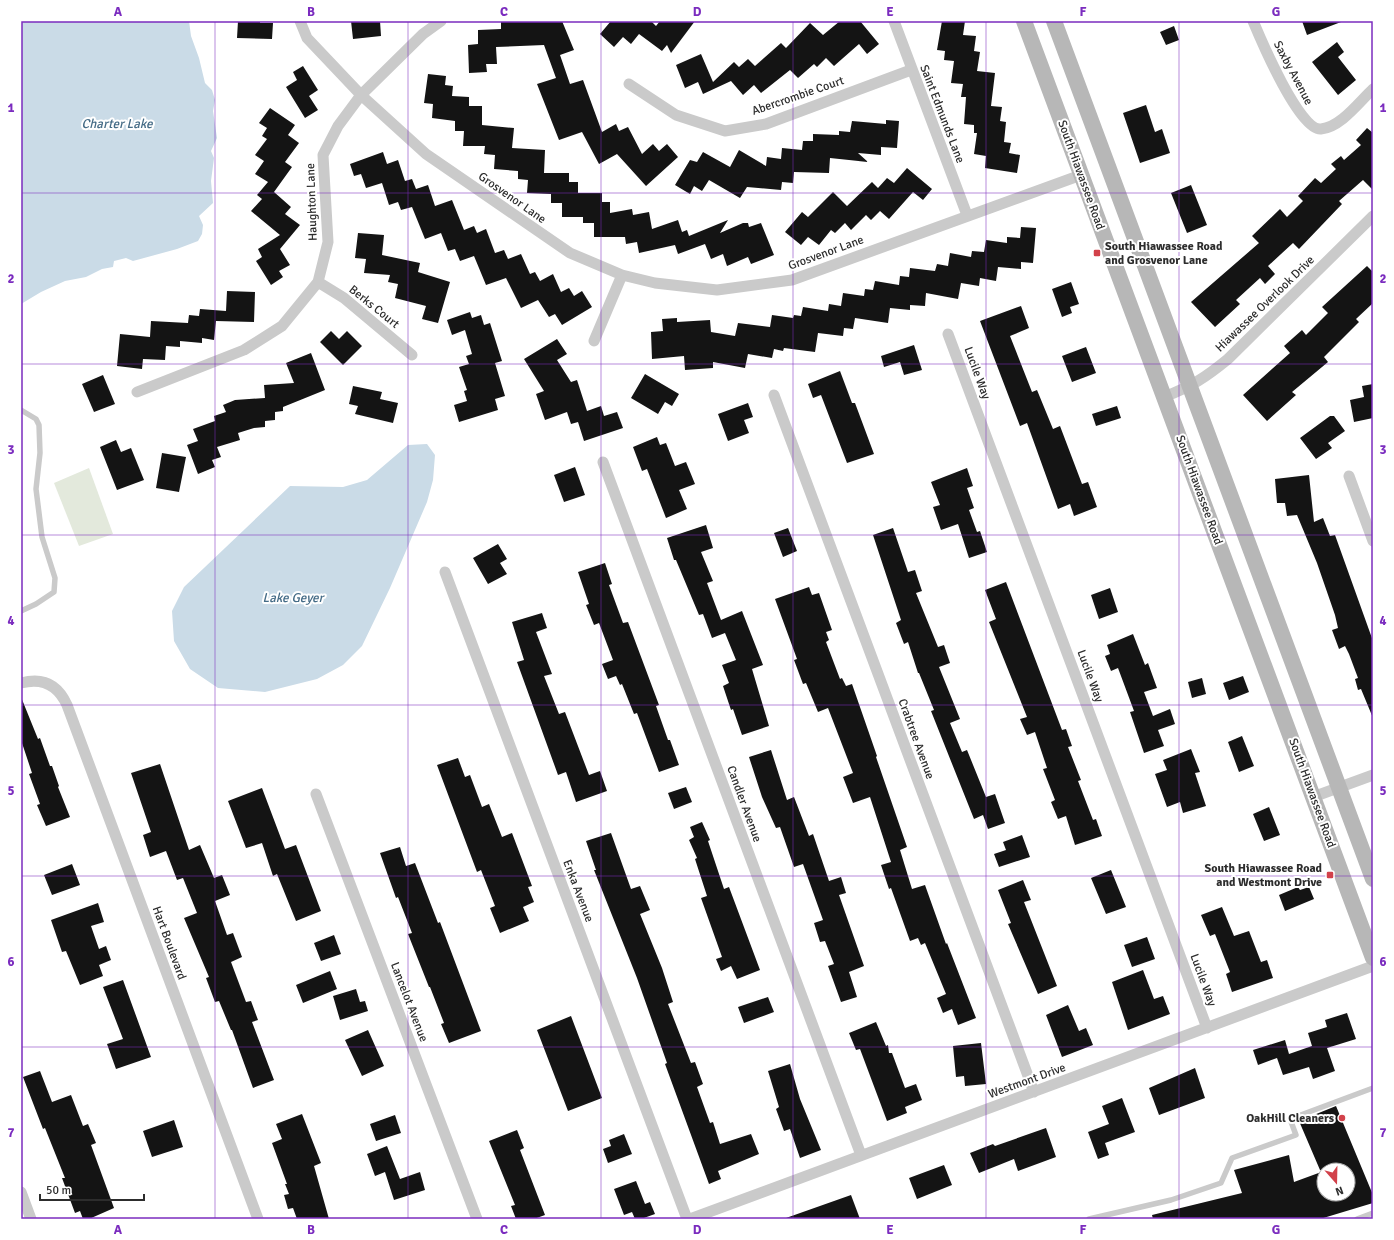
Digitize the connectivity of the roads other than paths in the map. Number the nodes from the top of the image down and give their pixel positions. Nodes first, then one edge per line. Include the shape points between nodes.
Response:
1 (300, 21) edge
2 (441, 21) edge
3 (894, 21) edge
4 (1024, 21) edge
5 (1054, 21) edge
6 (1253, 21) edge
7 (911, 70) junction
8 (629, 84) dead end
9 (1373, 88) edge
10 (361, 95) junction
11 (1081, 175) junction
12 (967, 215) junction
13 (1373, 216) edge
14 (622, 275) junction
15 (318, 282) junction
16 (948, 334) dead end
17 (594, 341) dead end
18 (412, 355) dead end
19 (1191, 387) junction
20 (137, 392) dead end
21 (774, 395) dead end
22 (1164, 397) junction
23 (21, 410) edge
24 (603, 462) dead end
25 (1349, 476) dead end
26 (1373, 541) edge
27 (445, 572) dead end
28 (21, 611) edge
29 (21, 683) edge
30 (1373, 776) edge
31 (1339, 787) junction
32 (316, 794) dead end
33 (1313, 797) junction
34 (1373, 879) edge
35 (1373, 958) edge
36 (1373, 966) edge
37 (1207, 1028) junction
38 (1373, 1088) edge
39 (1034, 1092) junction
40 (861, 1155) junction
41 (21, 1192) edge
42 (1373, 1213) edge
43 (31, 1219) edge
44 (258, 1219) edge
45 (477, 1219) edge
46 (688, 1219) edge
47 (1089, 1219) edge
48 (1357, 1219) edge

1 - 10 street, Grosvenor Lane via 307,38
2 - 10 street, Haughton Lane via 423,34
3 - 7 street, Saint Edmunds Lane
4 - 11 street, South Hiawassee Road
5 - 19 street
6 - 9 street, Saxby Avenue via 1300,115 1318,130 1328,128 1342,118
7 - 8 street, Abercrombie Court via 766,124 725,130 676,115
7 - 12 street, Saint Edmunds Lane
10 - 14 street, Grosvenor Lane via 426,154 511,214 570,253
10 - 15 street, Haughton Lane via 338,126 324,155 328,242
11 - 12 street, Grosvenor Lane
11 - 22 street, South Hiawassee Road
12 - 14 street, Grosvenor Lane via 792,280 717,290 655,283
13 - 19 street, Hiawassee Overlook Drive via 1234,354
14 - 17 street
15 - 18 street, Berks Court via 344,298
15 - 20 street, Haughton Lane via 282,326 244,350
16 - 37 street, Lucile Way
19 - 22 street, Hiawassee Overlook Drive
19 - 31 street
21 - 39 street, Crabtree Avenue
22 - 33 street, South Hiawassee Road
23 - 28 lane via 36,419 39,425 40,453 36,489 42,537 55,581 54,592
24 - 40 street, Candler Avenue
25 - 26 street
27 - 46 street, Enka Avenue
29 - 44 street, Hart Boulevard via 47,682 57,688 67,705
30 - 31 street
31 - 33 street
31 - 34 street
32 - 45 street, Lancelot Avenue
33 - 35 street, South Hiawassee Road
36 - 37 street, Westmont Drive
37 - 39 street, Westmont Drive
38 - 47 lane via 1290,1119 1296,1135 1232,1158 1221,1183 1171,1200
39 - 40 street, Westmont Drive
40 - 46 street, Westmont Drive
41 - 43 street
42 - 48 lane

